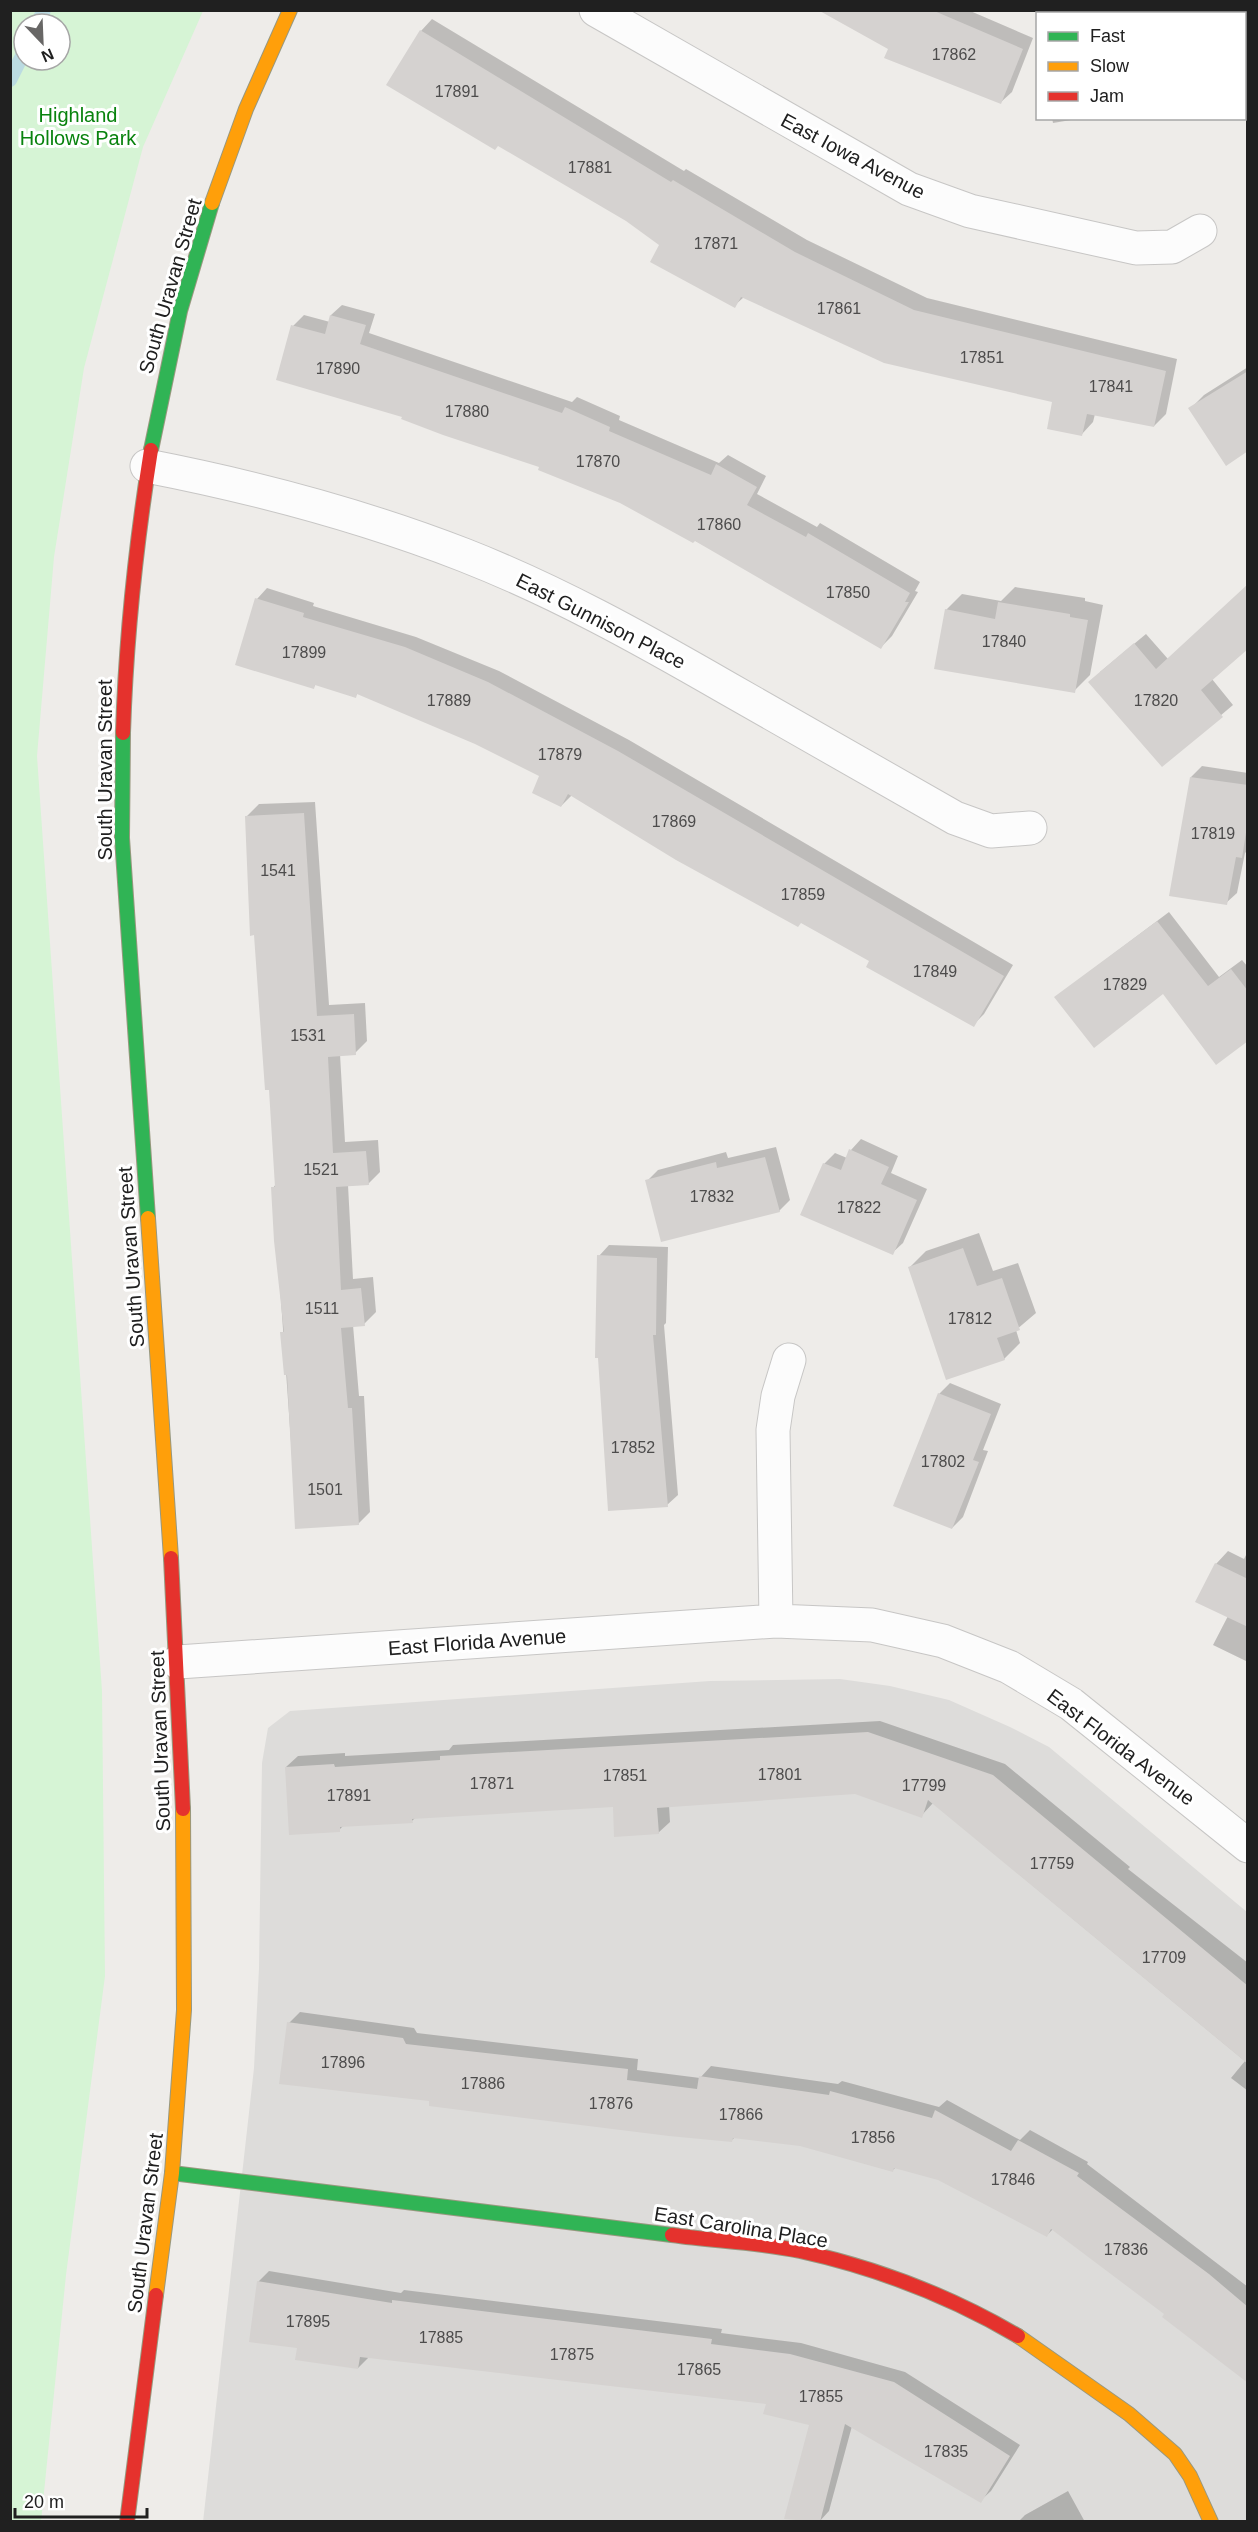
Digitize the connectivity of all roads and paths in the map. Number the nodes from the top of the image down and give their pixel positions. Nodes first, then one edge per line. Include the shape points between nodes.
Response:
1 (290, 10) edge
2 (596, 10) edge
3 (1200, 231) dead end
4 (147, 466) junction
5 (1029, 828) dead end
6 (789, 1360) dead end
7 (776, 1621) junction
8 (178, 1662) junction
9 (1248, 1846) edge
10 (172, 2173) junction
11 (127, 2522) edge
12 (1211, 2522) edge

1 - 4 street, South Uravan Street via 240,126 209,214 182,303
2 - 3 street, East Iowa Avenue via 909,189 970,211 1136,248 1172,247
4 - 5 street, East Gunnison Place via 309,503 466,556 617,625 955,818 992,831
4 - 8 street, South Uravan Street via 133,558 125,651 122,838
6 - 7 street via 773,1430
7 - 8 street, East Florida Avenue
7 - 9 street, East Florida Avenue via 872,1625 943,1641 1009,1667 1071,1704
8 - 10 street, South Uravan Street via 183,1764 184,2010
10 - 11 street, South Uravan Street
10 - 12 street, East Carolina Place via 798,2251 893,2276 984,2316 1041,2350 1129,2414 1175,2454

